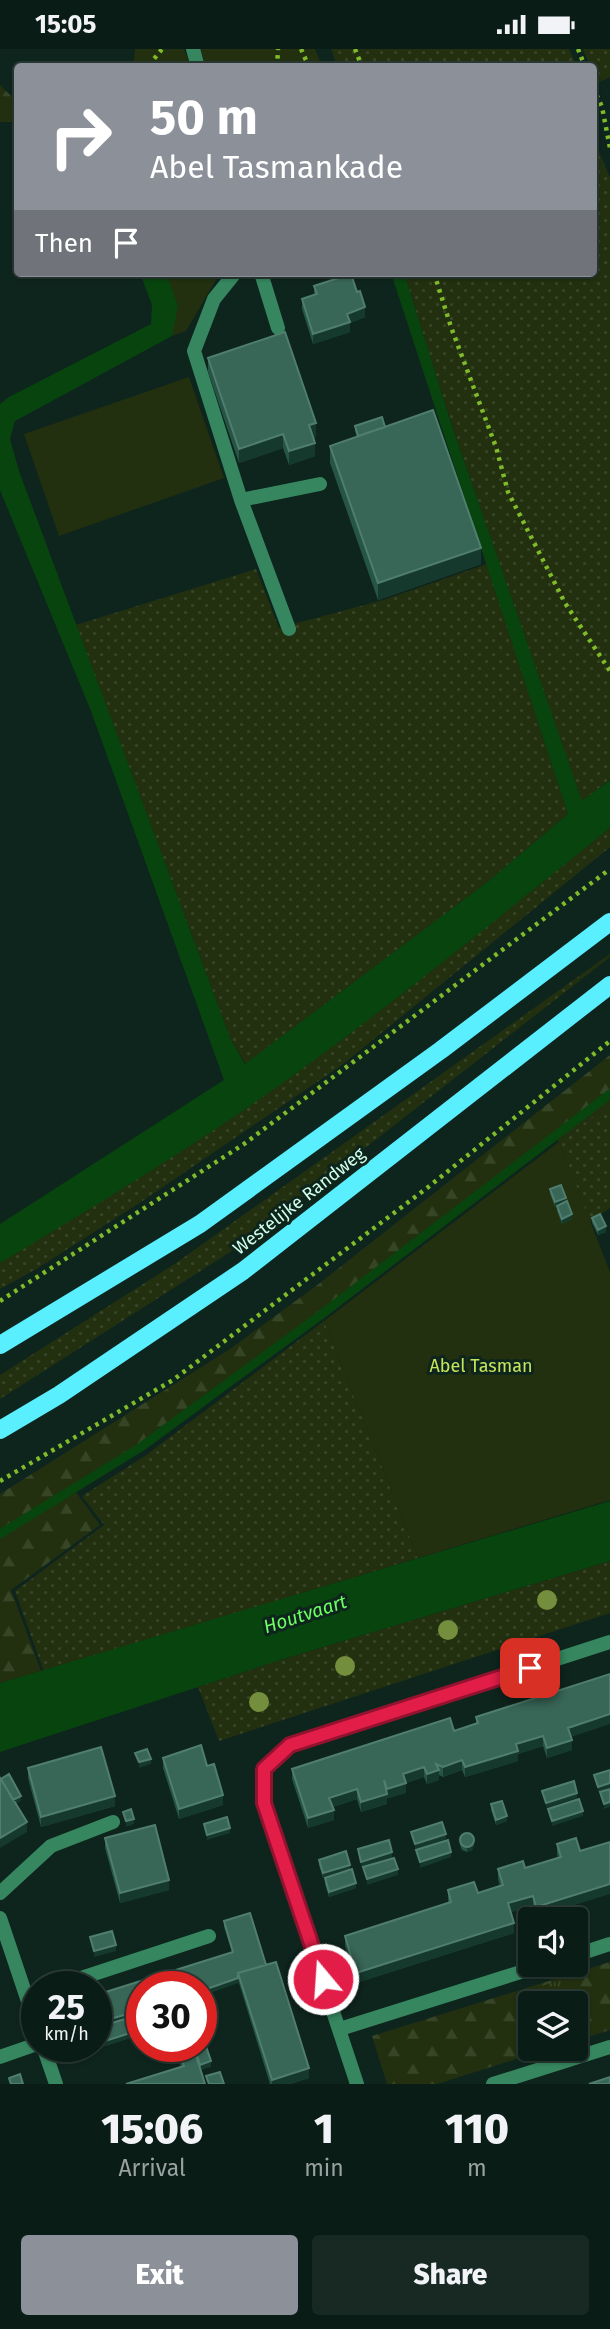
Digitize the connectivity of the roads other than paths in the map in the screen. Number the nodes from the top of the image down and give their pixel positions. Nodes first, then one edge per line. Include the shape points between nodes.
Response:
1 (231, 277) edge
2 (262, 277) edge
3 (278, 328) dead end
4 (320, 484) dead end
5 (241, 500) junction
6 (289, 629) dead end
7 (610, 922) edge
8 (610, 985) edge
9 (0, 1345) edge
10 (0, 1430) edge
11 (610, 1642) edge
12 (113, 1822) dead end
13 (0, 1893) edge
14 (0, 1919) edge
15 (209, 1936) dead end
16 (610, 1944) edge
17 (588, 1951) edge
18 (22, 1971) edge
19 (103, 1971) edge
20 (518, 1973) edge
21 (340, 2029) junction
22 (610, 2047) edge
23 (21, 2050) edge
24 (0, 2057) edge
25 (48, 2062) edge
26 (56, 2084) edge
27 (357, 2084) edge
28 (493, 2084) edge

1 - 5 street via 214,299 194,351
2 - 3 street
4 - 5 street
5 - 6 street
7 - 9 main road, Westelijke Randweg via 200,1224
8 - 10 main road, Westelijke Randweg via 243,1271
11 - 21 street via 290,1745 264,1769 264,1803
12 - 13 street via 51,1846
14 - 18 street
15 - 19 street
16 - 17 street
20 - 21 street
21 - 27 street
22 - 28 street
23 - 24 street
25 - 26 street

